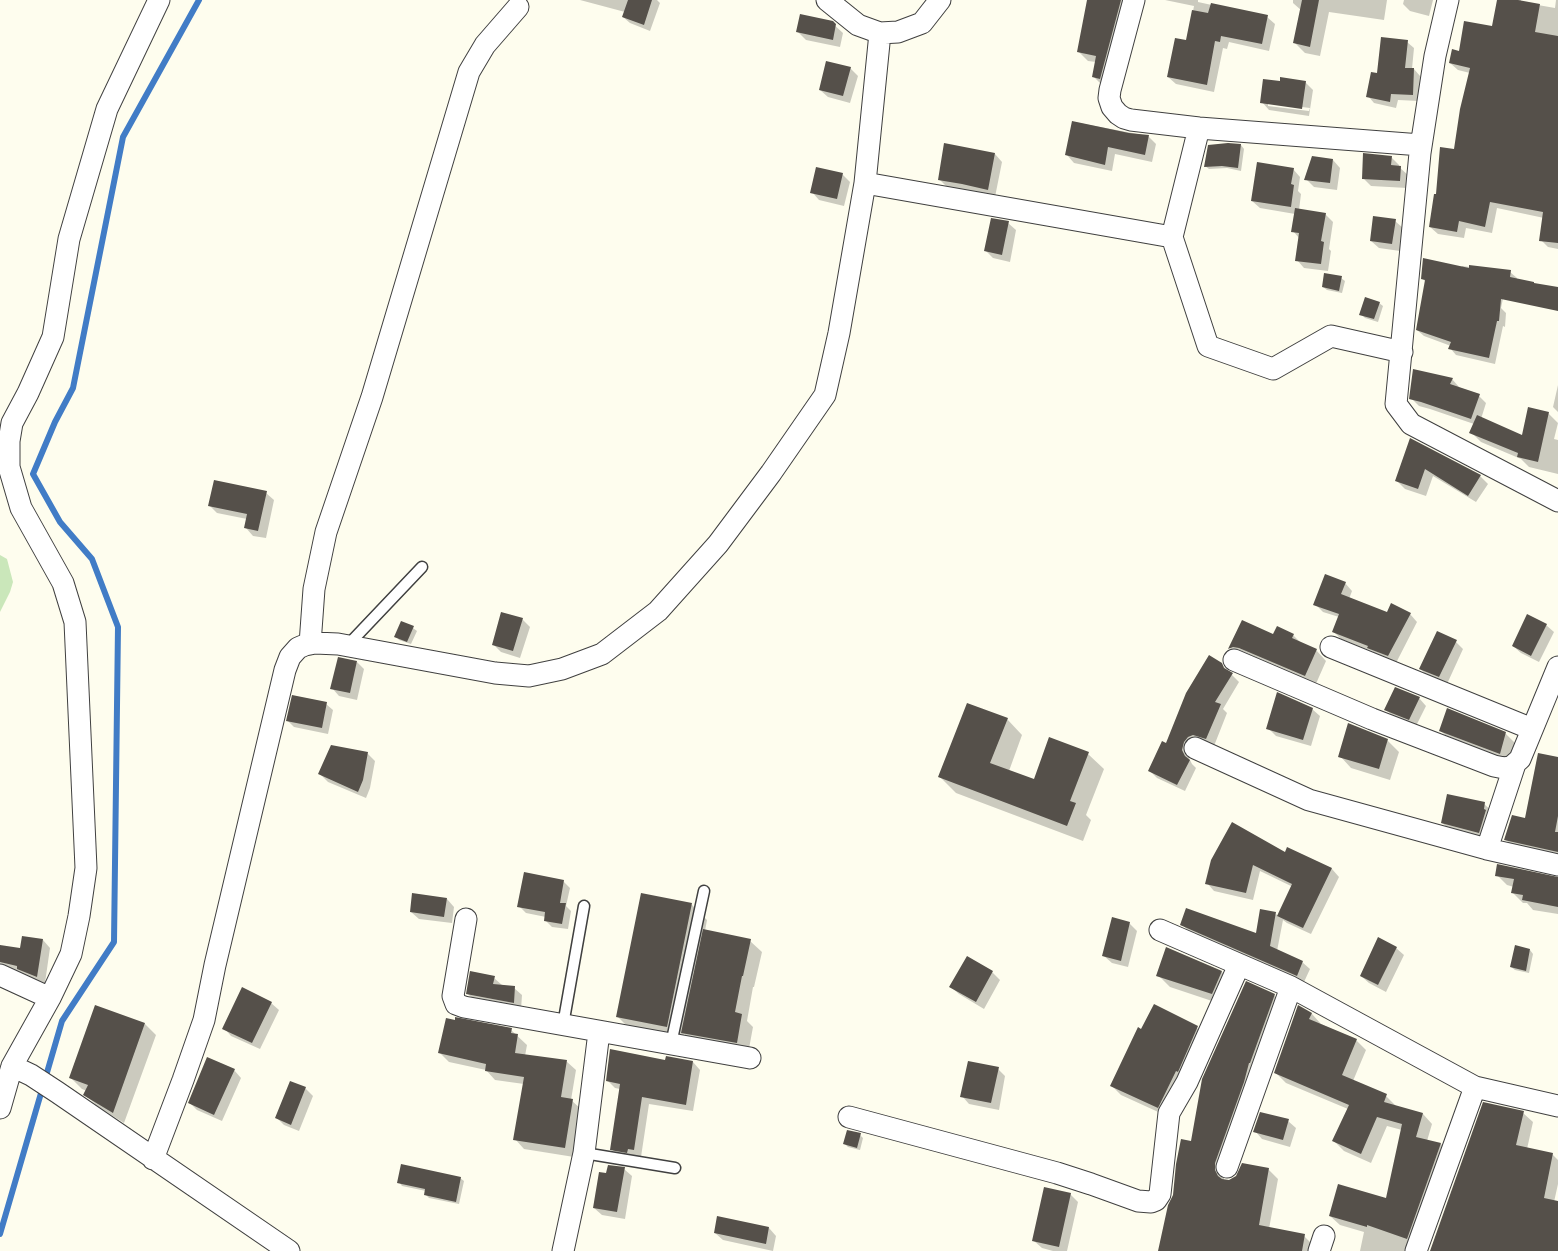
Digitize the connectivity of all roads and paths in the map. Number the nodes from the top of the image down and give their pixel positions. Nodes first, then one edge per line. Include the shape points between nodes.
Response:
1 (159, 0) edge
2 (827, 0) edge
3 (940, 0) edge
4 (1134, 0) edge
5 (1448, 0) edge
6 (518, 7) dead end
7 (880, 33) junction
8 (1199, 128) junction
9 (1421, 145) junction
10 (865, 183) junction
11 (1172, 237) junction
12 (1402, 352) junction
13 (1558, 501) edge
14 (422, 567) dead end
15 (310, 644) junction
16 (347, 646) junction
17 (1331, 647) dead end
18 (1234, 660) dead end
19 (1558, 667) edge
20 (1532, 729) junction
21 (1195, 748) dead end
22 (1515, 764) junction
23 (1487, 849) junction
24 (1558, 865) edge
25 (704, 891) dead end
26 (584, 906) dead end
27 (466, 919) dead end
28 (1160, 930) dead end
29 (1239, 965) junction
30 (0, 975) edge
31 (1291, 987) junction
32 (50, 998) junction
33 (564, 1025) junction
34 (599, 1032) junction
35 (671, 1044) junction
36 (750, 1058) dead end
37 (22, 1070) junction
38 (1475, 1087) junction
39 (1558, 1106) edge
40 (0, 1108) edge
41 (849, 1117) dead end
42 (584, 1153) junction
43 (153, 1159) junction
44 (1227, 1167) dead end
45 (675, 1168) dead end
46 (289, 1251) edge
47 (563, 1251) edge
48 (1416, 1251) edge

1 - 32 street via 107,109 69,240 53,337 12,423 9,441 9,467 21,508 63,583 75,622 86,868 71,954
2 - 7 street via 858,26
3 - 7 street via 922,22 898,32
4 - 8 street via 1110,90 1112,107 1131,120
5 - 9 street
6 - 15 street via 485,45 469,72 372,397 326,532 314,589
7 - 10 street
8 - 9 street
8 - 11 street
9 - 12 street
10 - 11 street
10 - 16 street via 825,395 718,544 658,611 602,654 529,676
11 - 12 street via 1208,346 1273,369 1331,336
12 - 13 street via 1396,404 1411,424
14 - 16 lane
15 - 16 street
15 - 43 street via 298,648 285,670 204,1020
17 - 20 street
18 - 22 street via 1494,766
19 - 20 street
20 - 22 street
21 - 23 street via 1309,800
22 - 23 street
23 - 24 street
25 - 35 lane
26 - 33 lane
27 - 33 street via 453,996 456,1004
28 - 29 street
29 - 31 street
29 - 41 street via 1187,1082 1169,1113 1160,1194 1151,1202
30 - 32 street
31 - 38 street
31 - 44 street
32 - 37 street
33 - 34 street
34 - 35 street
34 - 42 street
35 - 36 street
37 - 40 street
37 - 43 street
38 - 39 street
38 - 48 street
42 - 45 lane
42 - 47 street
43 - 46 street

